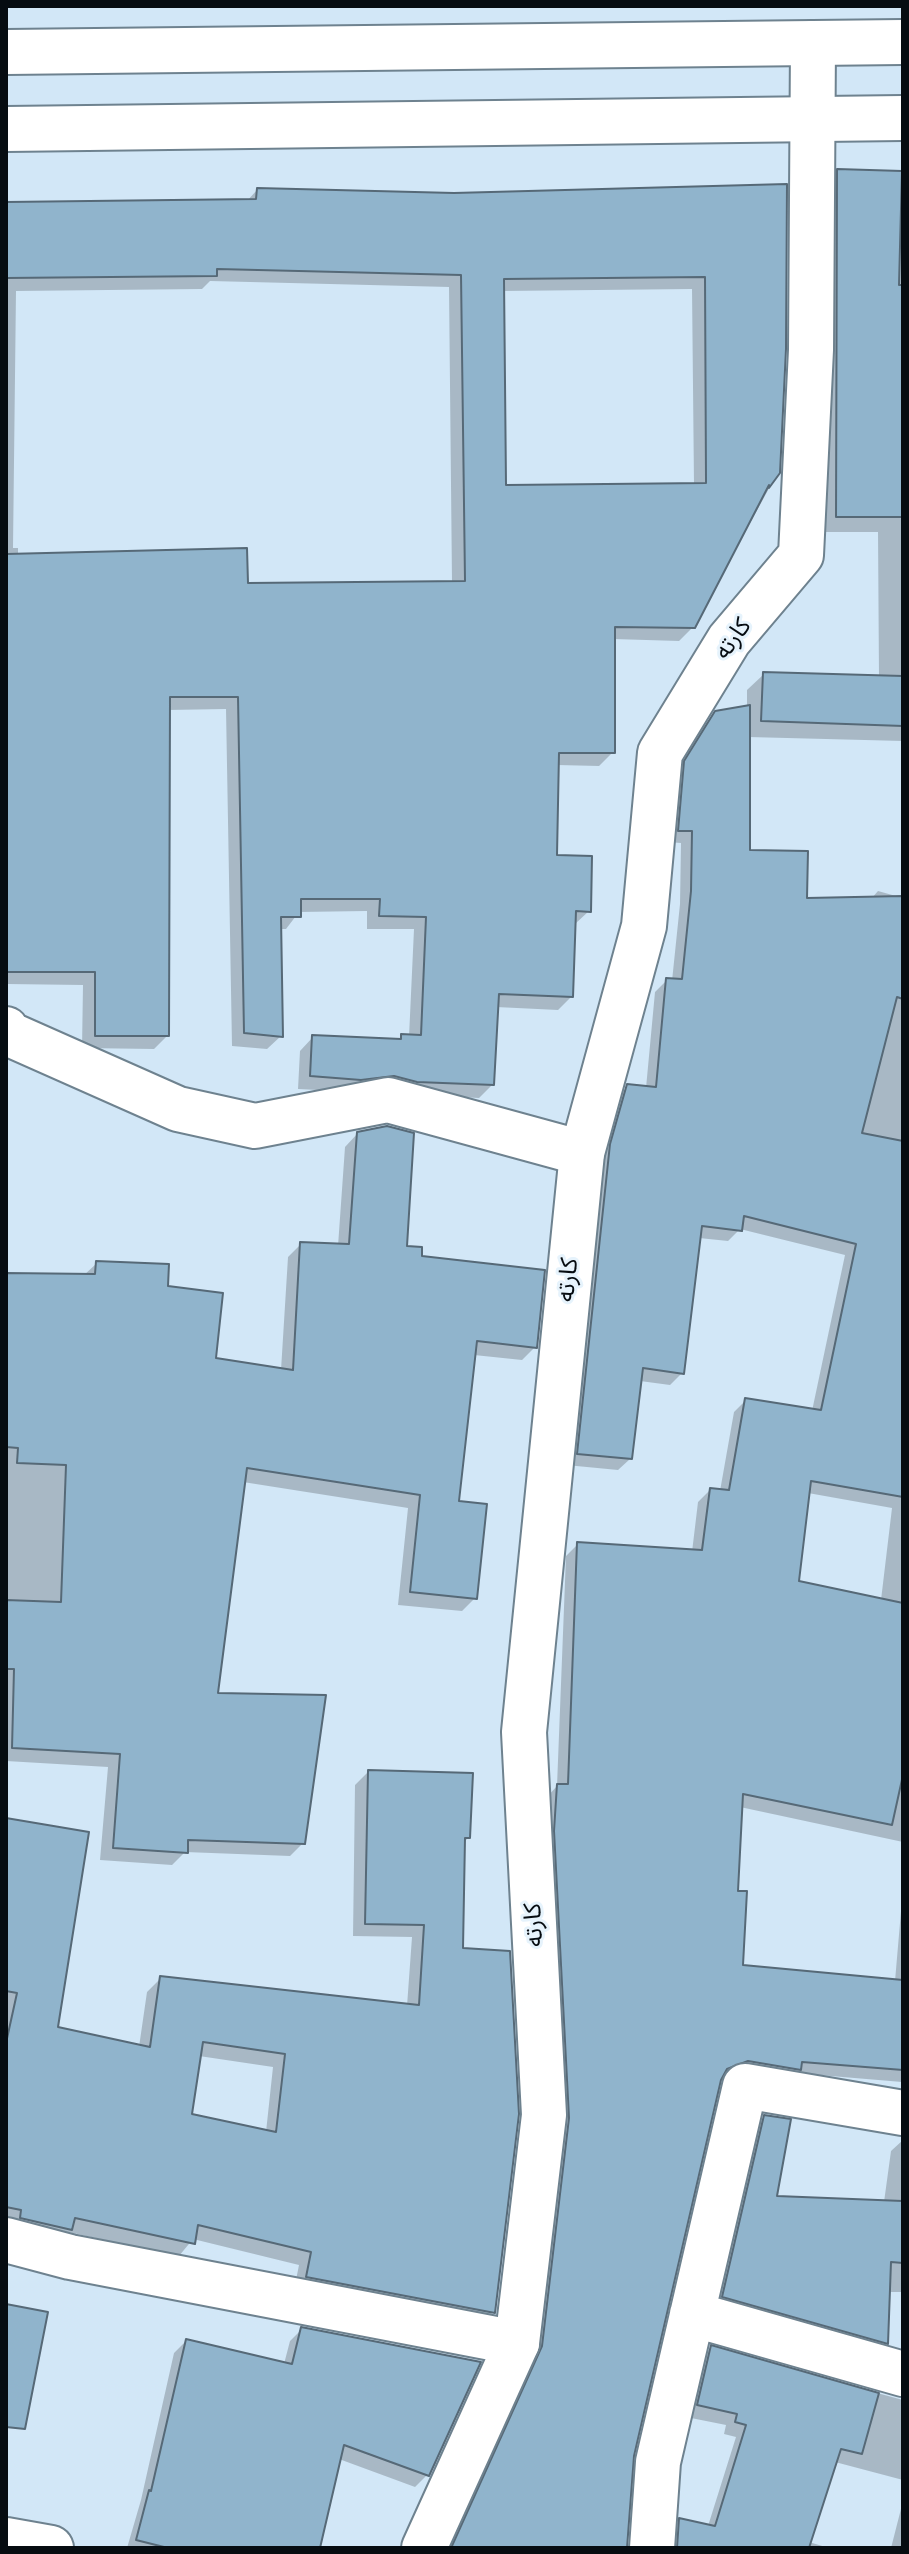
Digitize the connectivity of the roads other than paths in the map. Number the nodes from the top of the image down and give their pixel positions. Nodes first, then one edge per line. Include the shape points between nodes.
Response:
1 (903, 42) edge
2 (813, 43) junction
3 (6, 52) edge
4 (812, 118) junction
5 (903, 118) edge
6 (6, 129) edge
7 (6, 1029) edge
8 (582, 1153) junction
9 (903, 2113) edge
10 (6, 2240) edge
11 (692, 2314) junction
12 (517, 2343) junction
13 (903, 2374) edge
14 (6, 2540) edge
15 (51, 2548) edge
16 (424, 2548) edge
17 (652, 2548) edge

1 - 2 street
2 - 3 street
2 - 4 street, کارته
4 - 5 street
4 - 6 street
4 - 8 street, کارته via 811,350 801,555 729,640 660,753 644,926
7 - 8 street via 178,1109 255,1126 388,1100
8 - 12 street, کارته via 524,1732 544,2115
9 - 11 street via 745,2086
10 - 12 street via 70,2257
11 - 13 street
11 - 17 street via 658,2462
12 - 16 street, کارته
14 - 15 street

